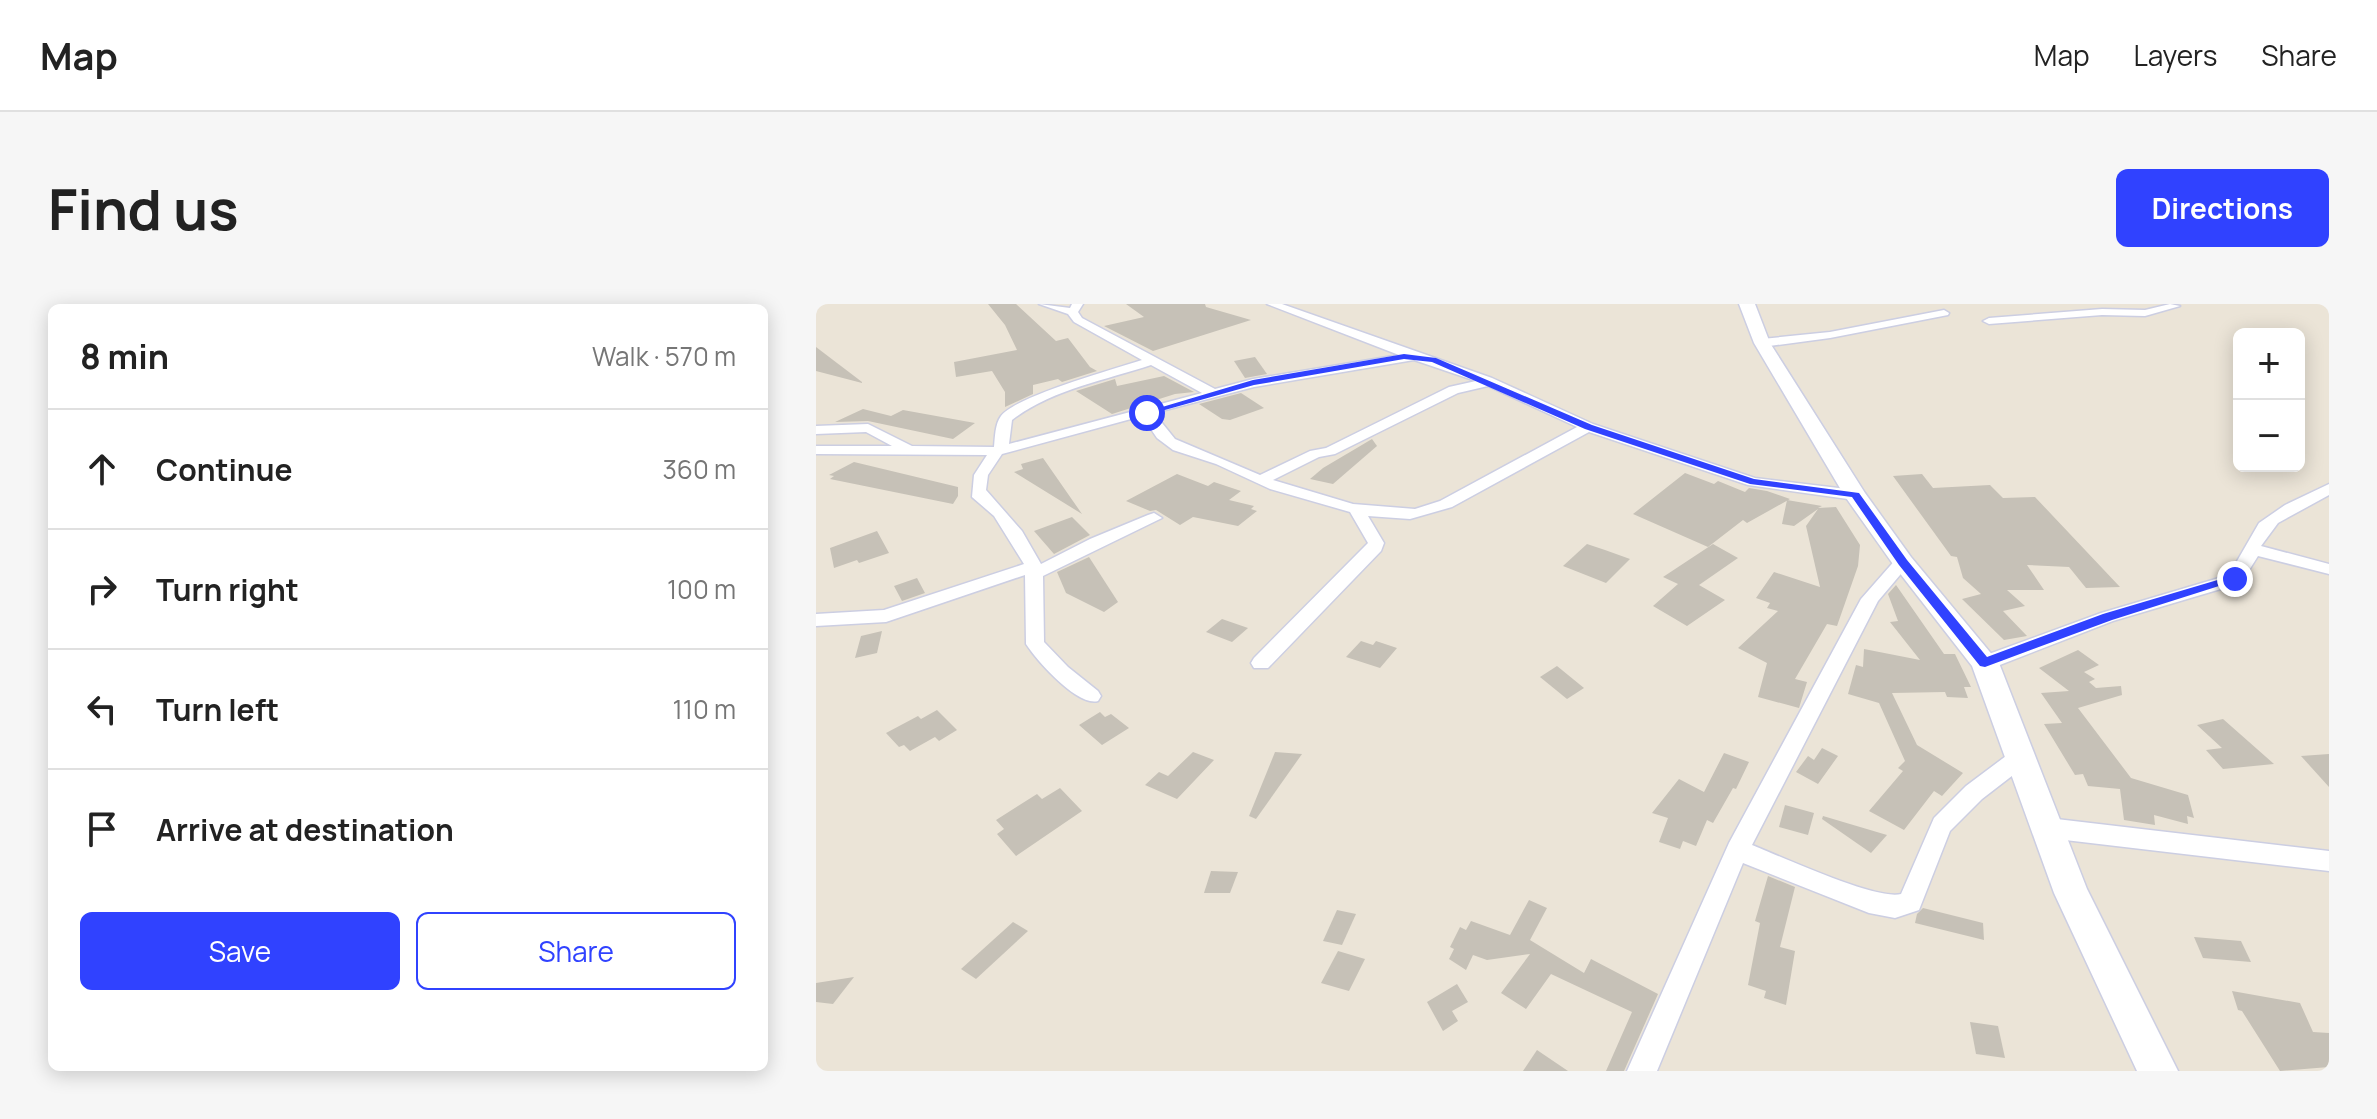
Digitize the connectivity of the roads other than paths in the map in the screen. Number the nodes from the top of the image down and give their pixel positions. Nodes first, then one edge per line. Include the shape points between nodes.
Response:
1 (1044, 304) edge
2 (1272, 304) edge
3 (1747, 304) edge
4 (2175, 304) edge
5 (1075, 308) edge
6 (1944, 313) dead end
7 (1989, 321) dead end
8 (1762, 343) junction
9 (1414, 356) junction
10 (1151, 361) junction
11 (1488, 381) junction
12 (1212, 393) junction
13 (1147, 413) junction
14 (1588, 427) junction
15 (816, 430) edge
16 (816, 450) edge
17 (910, 450) junction
18 (999, 451) junction
19 (1261, 480) junction
20 (2329, 489) edge
21 (1855, 495) junction
22 (1355, 508) junction
23 (1154, 518) dead end
24 (2253, 549) junction
25 (1903, 562) junction
26 (2329, 569) edge
27 (1034, 570) junction
28 (816, 620) edge
29 (1261, 663) dead end
30 (1985, 663) junction
31 (1091, 696) dead end
32 (2022, 756) junction
33 (2048, 828) junction
34 (1737, 850) junction
35 (2329, 861) edge
36 (1642, 1071) edge
37 (2158, 1071) edge

1 - 5 street
2 - 9 street
3 - 8 main road
4 - 7 street via 2145,313
5 - 10 street via 1078,320
6 - 8 street
8 - 21 main road
9 - 11 street
9 - 12 street
10 - 12 street
10 - 18 street via 1053,393 1012,413
11 - 14 street
11 - 19 street via 1454,390
12 - 13 street
13 - 18 street
13 - 19 street via 1184,452 1221,461
14 - 21 street via 1753,482
14 - 22 street via 1423,512
15 - 17 street via 868,428
16 - 17 street
17 - 18 street
18 - 27 street via 981,475 980,497 1008,523
19 - 22 street
20 - 24 street via 2268,524
21 - 25 main road
22 - 29 street via 1375,547
23 - 27 street
24 - 26 street
24 - 30 street via 2248,567 2222,585 2107,617
25 - 30 main road
25 - 34 street via 1870,599
27 - 28 street via 886,616
27 - 31 street via 1035,644
30 - 32 main road
32 - 33 main road
32 - 34 street via 1942,825 1920,886 1910,902 1895,907 1869,902
33 - 35 street
33 - 37 main road via 2071,893
34 - 36 street

